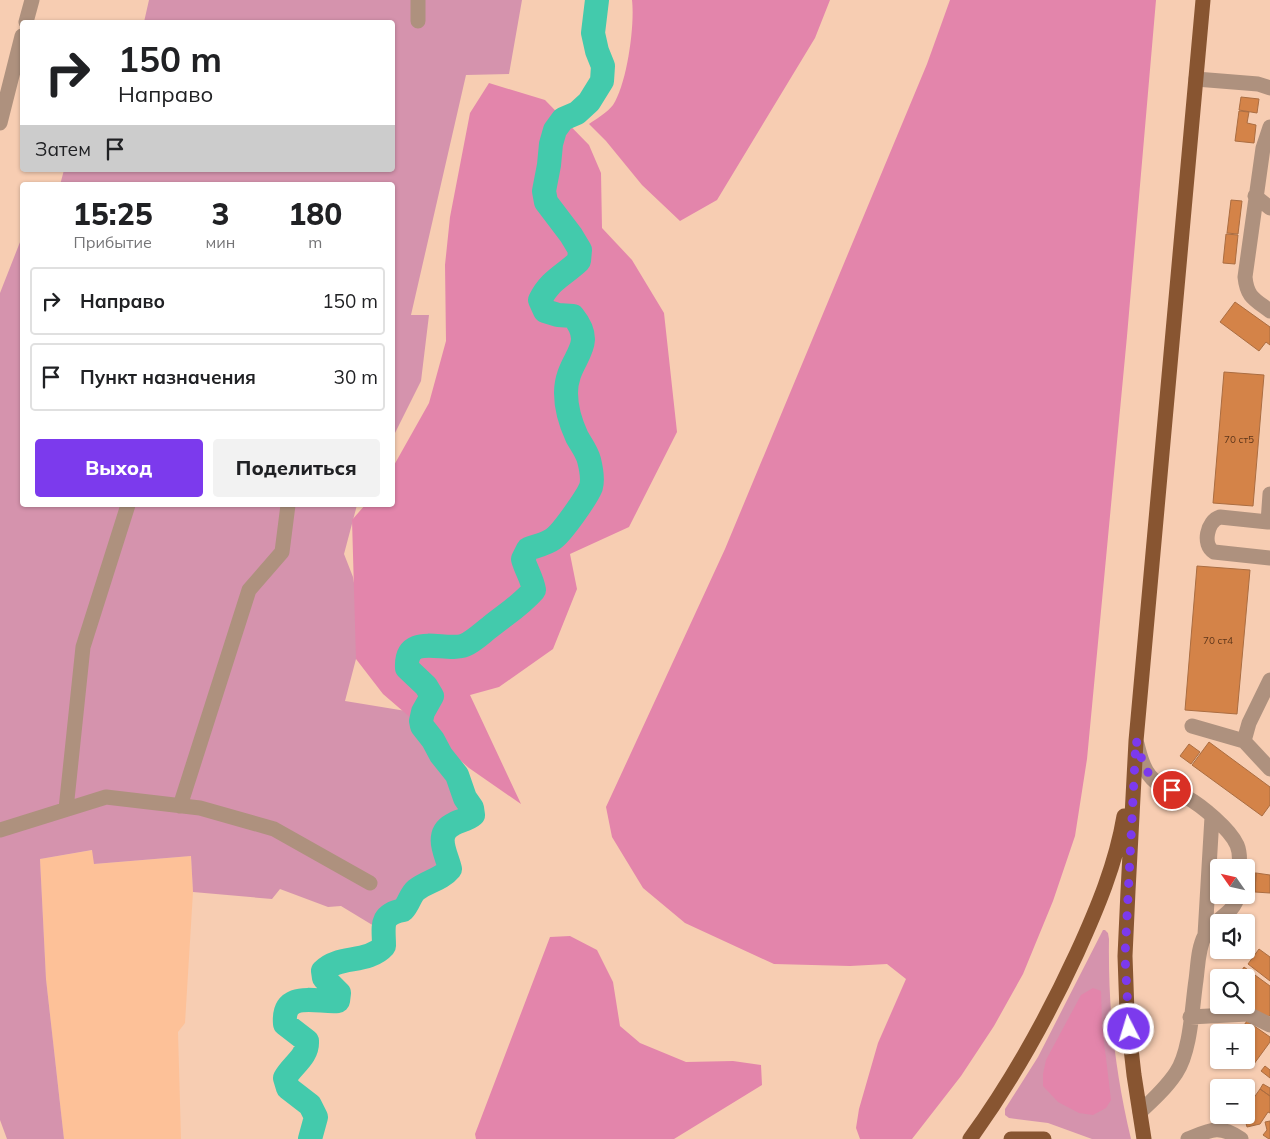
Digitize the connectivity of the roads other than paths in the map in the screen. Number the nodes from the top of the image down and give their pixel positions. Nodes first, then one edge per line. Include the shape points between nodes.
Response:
1 (32, 0) edge
2 (418, 0) edge
3 (1203, 0) edge
4 (27, 20) edge
5 (418, 21) dead end
6 (20, 44) edge
7 (1196, 79) junction
8 (1270, 88) edge
9 (0, 123) edge
10 (1270, 127) edge
11 (1255, 196) junction
12 (1270, 208) edge
13 (1270, 311) edge
14 (1270, 494) edge
15 (127, 507) edge
16 (288, 507) edge
17 (1269, 522) edge
18 (1270, 558) edge
19 (1270, 680) edge
20 (1192, 726) dead end
21 (1136, 740) junction
22 (1244, 741) junction
23 (1270, 769) edge
24 (180, 806) junction
25 (66, 809) junction
26 (1212, 817) junction
27 (0, 830) edge
28 (1240, 859) edge
29 (370, 883) dead end
30 (1234, 904) edge
31 (1205, 935) junction
32 (1190, 1017) junction
33 (1270, 1025) edge
34 (1140, 1112) junction
35 (970, 1139) edge
36 (1011, 1139) edge
37 (1044, 1139) edge
38 (1144, 1139) edge
39 (1188, 1139) edge
40 (1241, 1139) edge

1 - 4 street
2 - 5 street
3 - 7 main road
6 - 9 street
7 - 8 street via 1258,84
7 - 21 main road
10 - 11 street
11 - 12 street
11 - 13 street via 1246,283 1250,297
14 - 17 street
15 - 25 street via 83,647
16 - 24 street via 282,552 249,590
17 - 18 street via 1216,519 1210,526 1208,544 1214,552
19 - 22 street
20 - 22 street
21 - 26 street via 1150,777 1188,798
21 - 34 main road via 1125,956 1127,1014
21 - 35 main road via 1122,829 1100,900 1059,992
22 - 23 street
24 - 25 street via 106,797
24 - 29 street via 200,808 274,829
25 - 27 street
26 - 28 street via 1230,834
26 - 31 street
30 - 31 street via 1231,911 1216,920
31 - 32 street
32 - 33 street via 1248,1014
32 - 34 street via 1183,1058 1177,1072
34 - 38 main road
36 - 37 main road
39 - 40 street via 1220,1129

